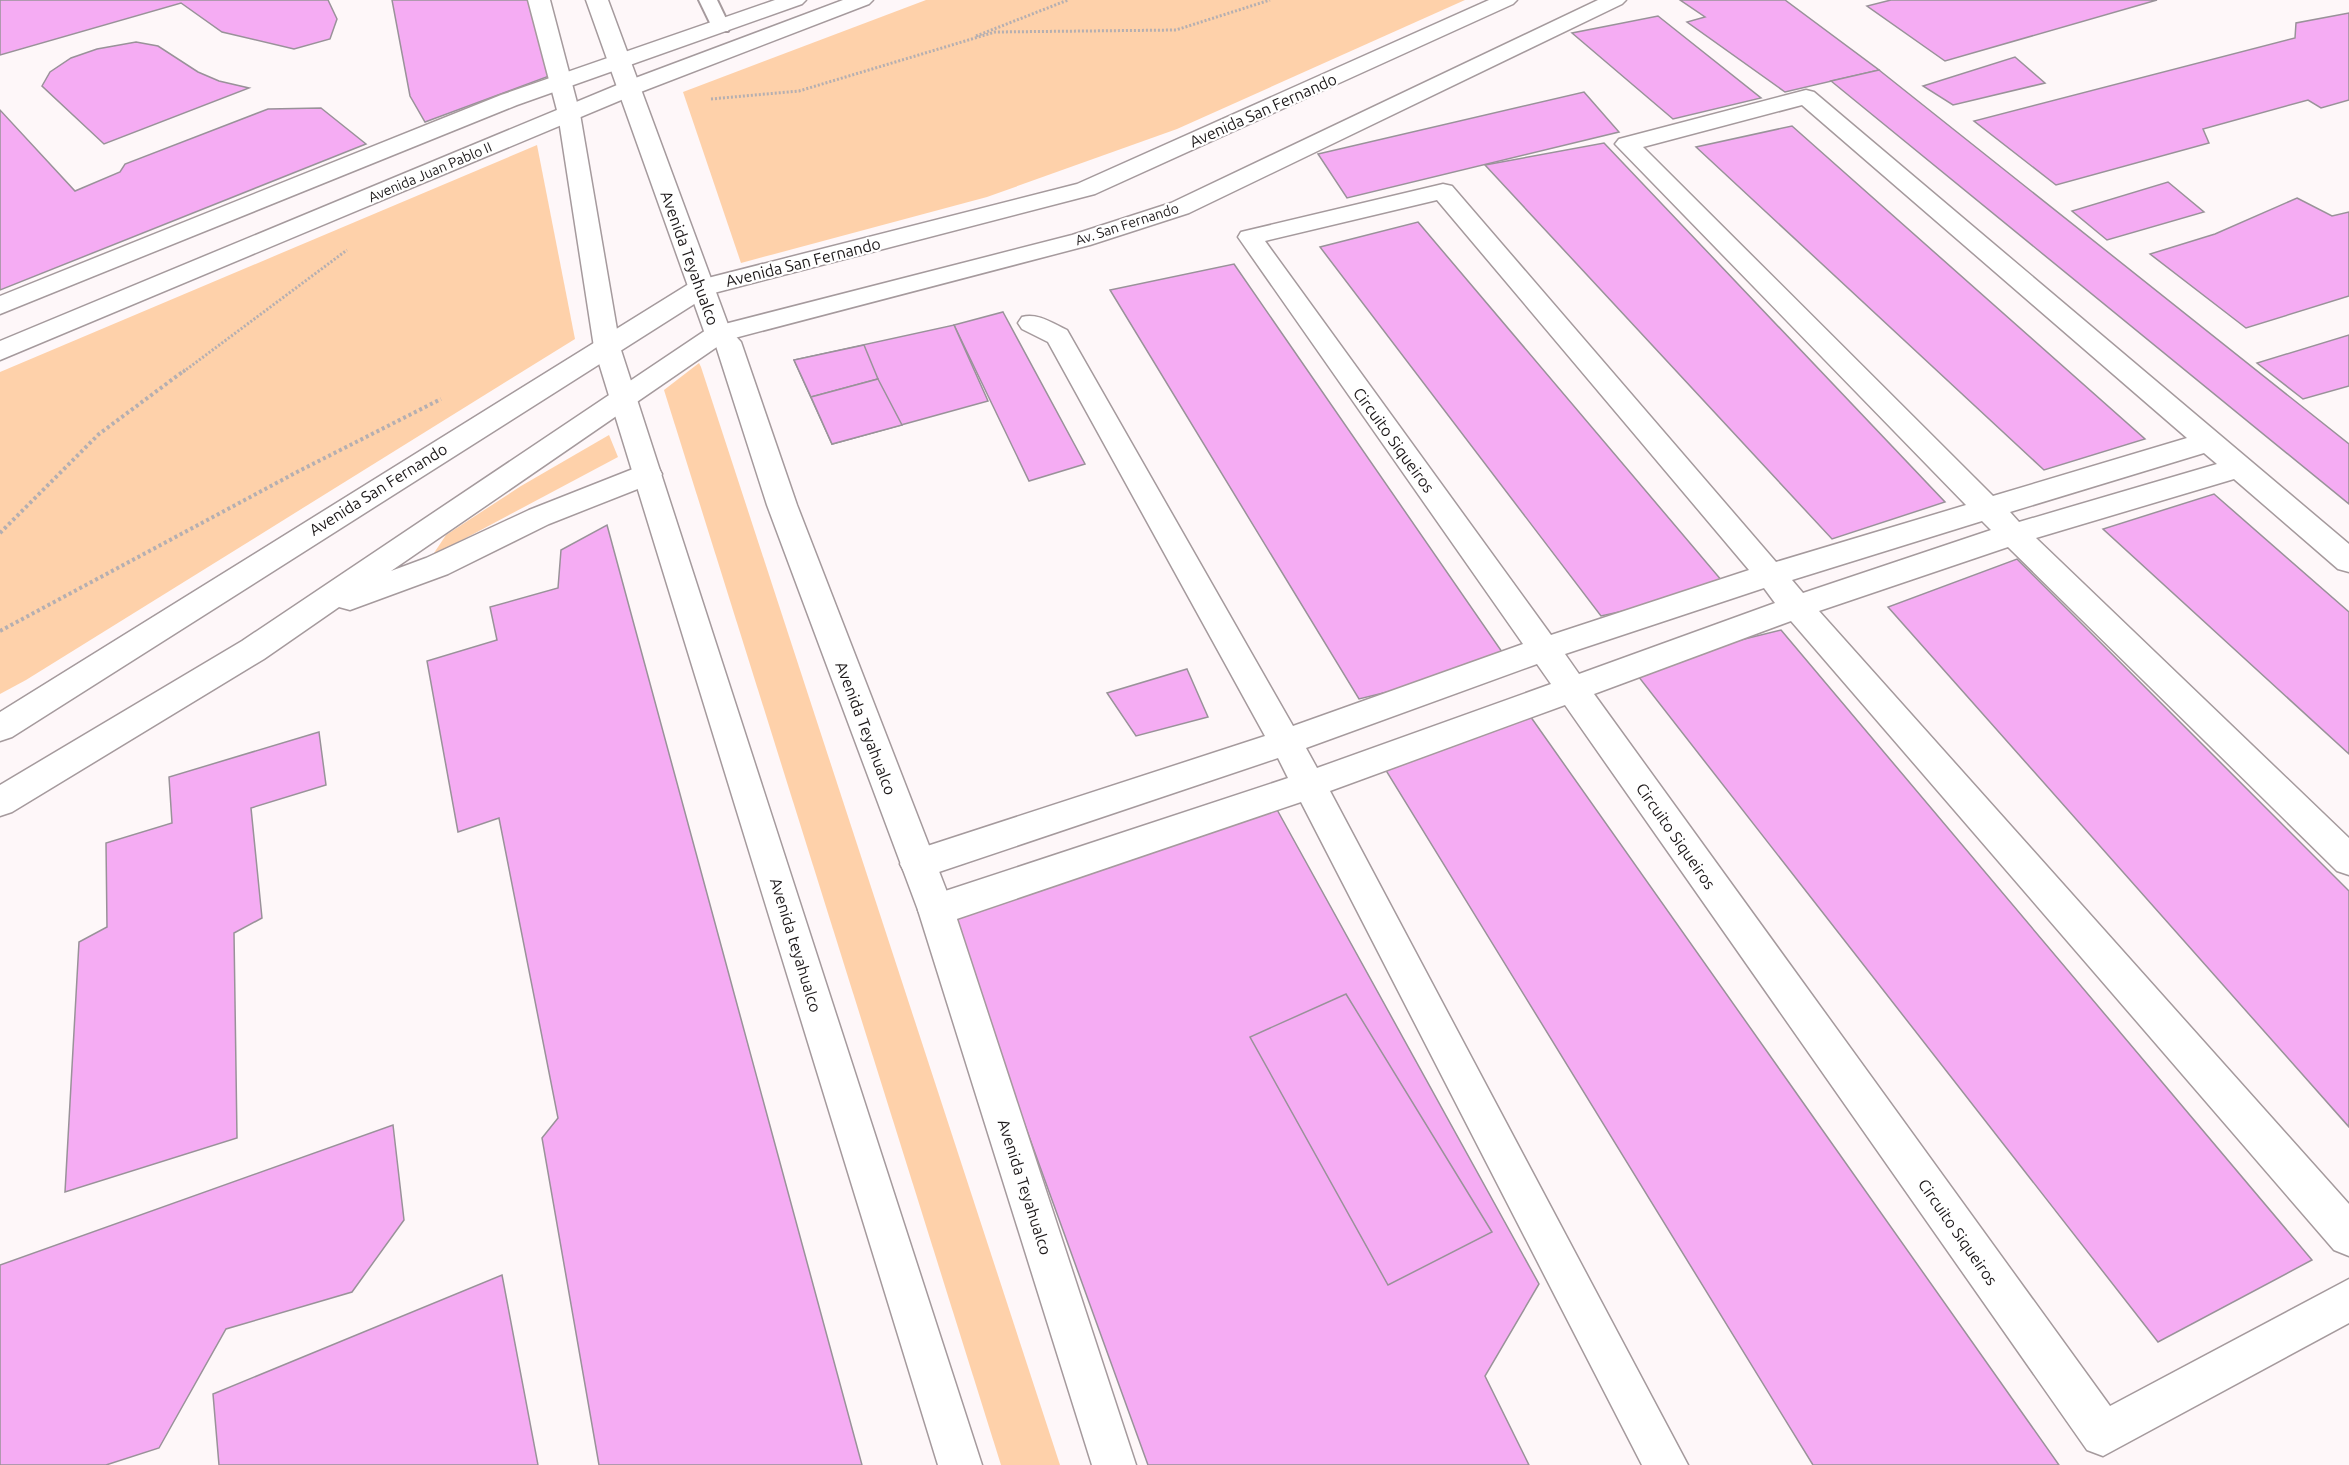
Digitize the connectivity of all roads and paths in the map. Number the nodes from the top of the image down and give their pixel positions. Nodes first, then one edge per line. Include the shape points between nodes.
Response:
1 (538, 0) edge
2 (597, 0) edge
3 (708, 0) edge
4 (795, 0) edge
5 (862, 0) edge
6 (1068, 0) edge
7 (1270, 0) edge
8 (1506, 0) edge
9 (1615, 0) edge
10 (721, 27) junction
11 (949, 46) junction
12 (620, 62) junction
13 (560, 83) junction
14 (630, 87) junction
15 (710, 99) dead end
16 (569, 114) junction
17 (350, 248) dead end
18 (701, 288) junction
19 (0, 306) edge
20 (1031, 323) dead end
21 (718, 334) junction
22 (607, 347) junction
23 (0, 351) edge
24 (445, 398) dead end
25 (628, 411) junction
26 (2208, 441) junction
27 (2240, 467) junction
28 (648, 474) junction
29 (1988, 509) junction
30 (0, 533) edge
31 (2013, 534) junction
32 (2349, 561) edge
33 (1770, 575) junction
34 (1797, 607) junction
35 (303, 616) junction
36 (0, 631) edge
37 (1544, 649) junction
38 (1571, 688) junction
39 (0, 728) edge
40 (1284, 742) junction
41 (1309, 784) junction
42 (0, 802) edge
43 (2349, 860) edge
44 (918, 864) junction
45 (936, 910) junction
46 (2349, 1235) edge
47 (2349, 1300) edge
48 (960, 1465) edge
49 (1114, 1465) edge
50 (1666, 1465) edge

1 - 13 street
2 - 12 street, Avenida Teyahualco
3 - 10 lane
4 - 10 street
5 - 14 street, Avenida Juan Pablo II
6 - 11 path
7 - 11 path via 1176,30 995,32
8 - 18 street, Avenida San Fernando via 1086,189
9 - 21 street, Av. San Fernando via 1180,208 1081,240
10 - 12 street
11 - 15 path via 799,92
12 - 13 street
12 - 14 street, Avenida Teyahualco
13 - 16 street
13 - 19 street via 509,100
14 - 16 street, Avenida Juan Pablo II
14 - 18 street, Avenida Teyahualco
16 - 22 street
16 - 23 street, Avenida Juan Pablo II
17 - 30 path via 99,434
18 - 21 street, Avenida Teyahualco
18 - 22 street, Avenida San Fernando
20 - 40 street via 1058,336
21 - 25 street, Av. San Fernando
21 - 44 street, Avenida Teyahualco via 728,342 782,505
22 - 25 street
22 - 39 street, Avenida San Fernando
24 - 36 path via 297,472
25 - 28 street, Avenida teyahualco
25 - 35 street, Av. San Fernando
26 - 27 street
26 - 29 street
26 - 29 street via 1806,97 1626,144
27 - 31 street
27 - 32 street
28 - 35 street via 539,517 437,566
28 - 48 street, Avenida teyahualco
29 - 31 street
29 - 33 street
31 - 34 street
31 - 43 street
33 - 34 street
33 - 37 street
33 - 37 street, Circuito Siqueiros via 1443,191 1250,237
34 - 38 street
34 - 46 street
35 - 42 street
37 - 38 street, Circuito Siqueiros
37 - 40 street
38 - 41 street
38 - 47 street, Circuito Siqueiros via 2103,1434
40 - 41 street
40 - 44 street
41 - 45 street
41 - 50 street
44 - 45 street, Avenida Teyahualco
45 - 49 street, Avenida Teyahualco

